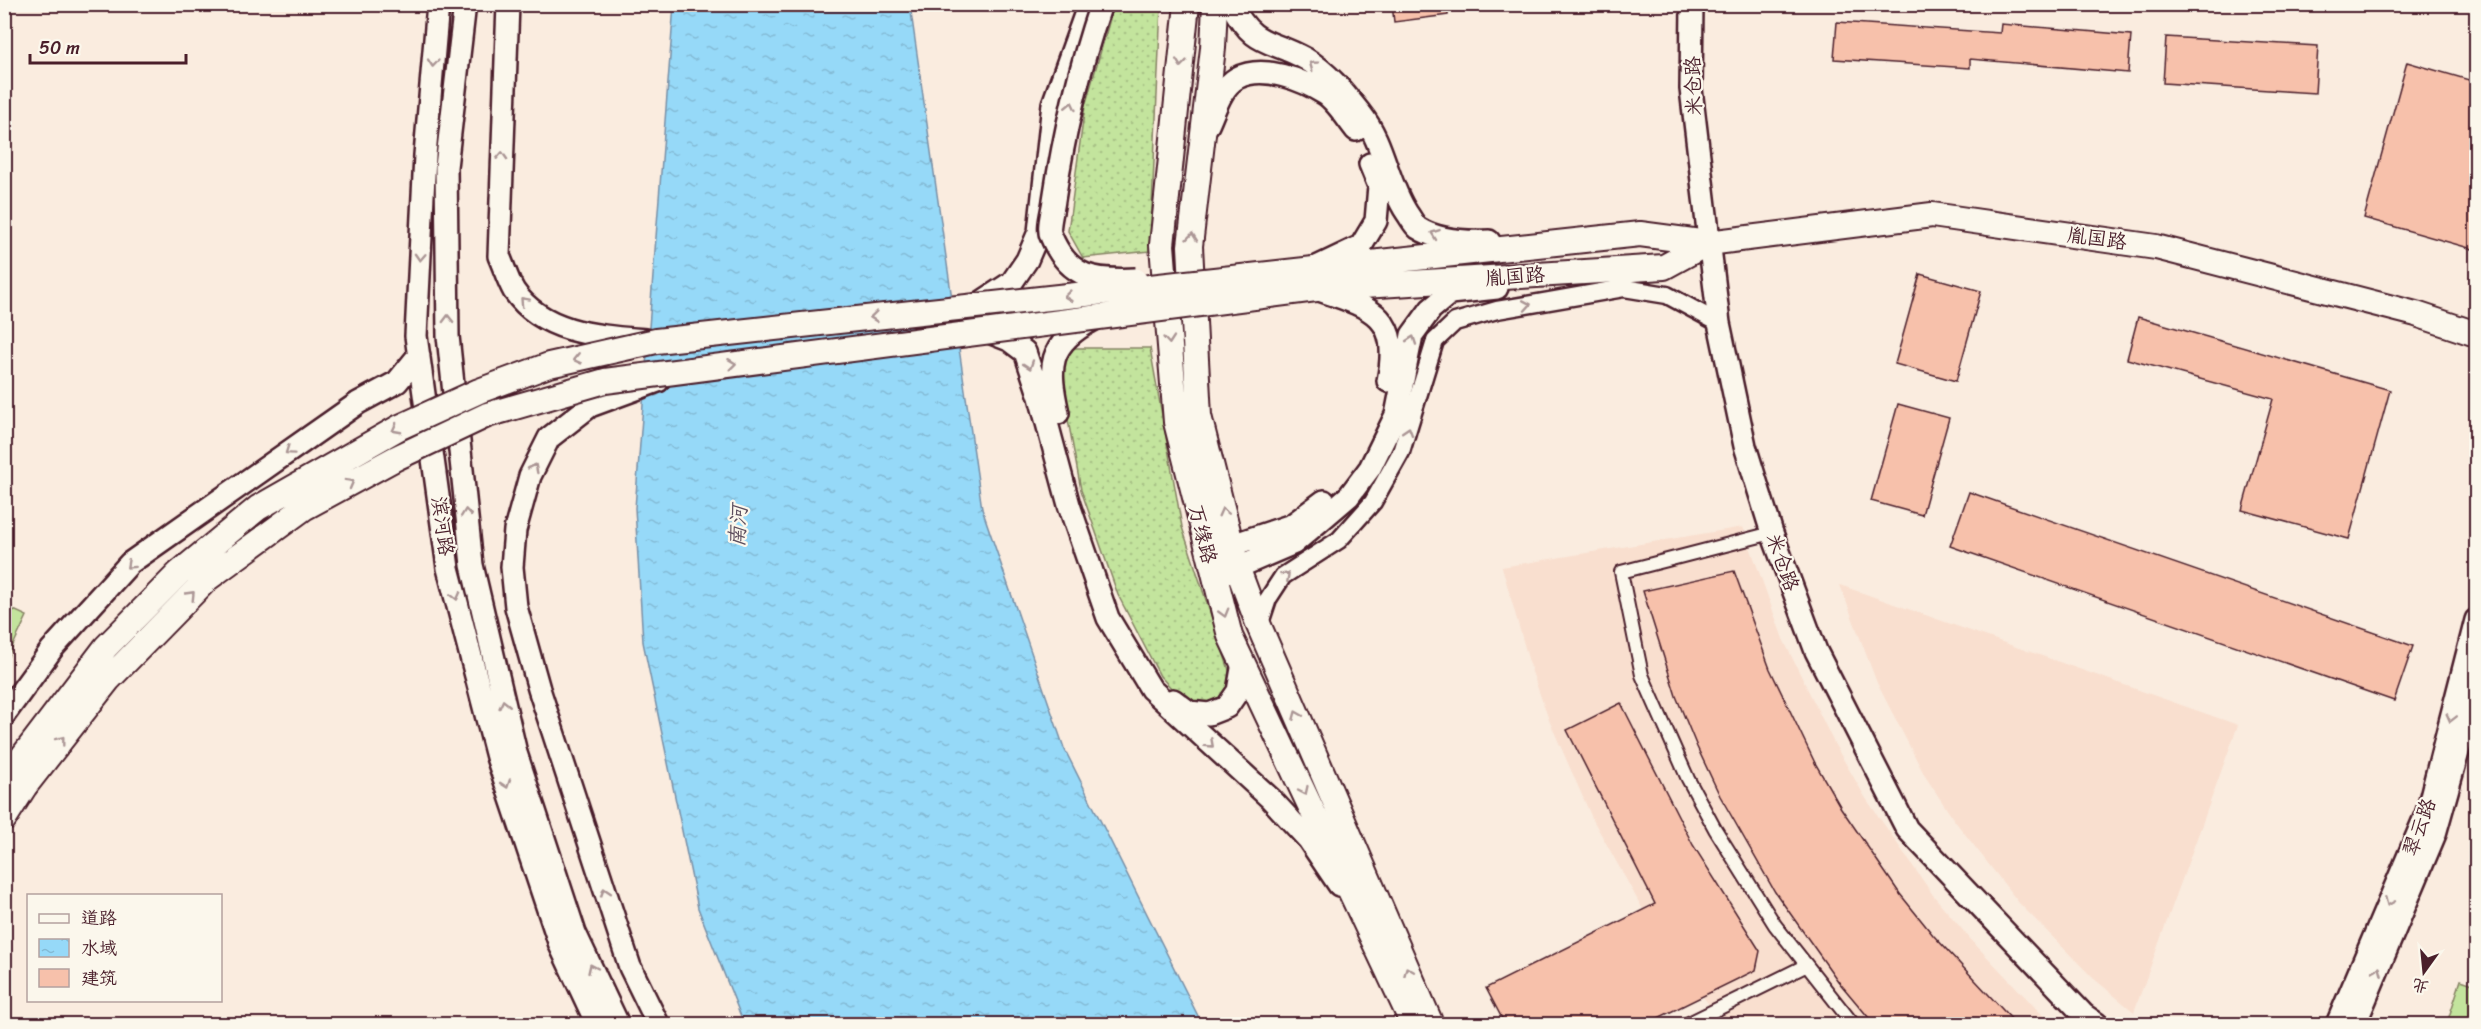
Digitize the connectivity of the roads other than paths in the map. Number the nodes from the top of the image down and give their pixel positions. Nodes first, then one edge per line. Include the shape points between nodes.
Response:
1 (438, 4) edge
2 (465, 4) edge
3 (508, 4) edge
4 (1089, 4) edge
5 (1101, 4) edge
6 (1187, 4) edge
7 (1215, 4) edge
8 (1231, 4) edge
9 (1692, 4) edge
10 (2359, 4) edge
11 (2375, 5) edge
12 (1203, 137) junction
13 (1640, 234) junction
14 (1708, 243) junction
15 (1664, 267) junction
16 (1315, 279) junction
17 (977, 305) junction
18 (1098, 316) junction
19 (1719, 322) junction
20 (986, 331) junction
21 (2476, 334) edge
22 (656, 341) junction
23 (419, 355) junction
24 (698, 369) junction
25 (1772, 533) junction
26 (1207, 553) junction
27 (1234, 556) junction
28 (1098, 578) junction
29 (1213, 578) junction
30 (2476, 620) edge
31 (1259, 626) junction
32 (1243, 663) junction
33 (2476, 688) edge
34 (4, 715) edge
35 (12, 782) edge
36 (4, 819) edge
37 (1367, 926) junction
38 (1805, 966) junction
39 (611, 1023) edge
40 (658, 1024) edge
41 (1413, 1024) edge
42 (1431, 1024) edge
43 (1687, 1024) edge
44 (1853, 1024) edge
45 (2097, 1024) edge
46 (2337, 1024) edge
47 (2355, 1024) edge

1 -> 23 street, 滨河路 via 424,155 416,336
39 -> 2 street, 滨河路 via 575,933 516,753 472,565 448,336 446,167
22 -> 3 street via 560,327 533,311 514,290 499,256
4 - 17 street via 1053,104 1039,232 1027,260 1011,282
16 -> 5 street, bridge via 1113,280 1082,275 1068,263 1050,234 1062,147 1080,68
6 -> 26 main road, 万缘路 via 1162,245 1176,422
7 - 12 main road, 万缘路
13 -> 8 street via 1467,242 1417,227 1397,198 1368,123 1337,84 1305,59 1250,33
9 - 14 street, 米仓路 via 1691,89
10 - 11 lane
12 - 16 street via 1224,91 1236,78 1253,73 1286,76 1327,95 1356,130 1379,186 1376,221 1360,246
27 -> 12 main road, 万缘路 via 1199,416 1190,246
13 - 14 main road, 胤国路
13 - 16 main road, 胤国路
14 - 15 main road, 胤国路
14 - 19 street, 米仓路
14 - 21 main road, 胤国路 via 1932,215 2156,247 2416,314
15 - 16 main road, 胤国路
27 -> 15 street via 1294,543 1349,496 1370,468 1396,415 1412,334 1431,309 1450,293 1619,276
16 -> 17 main road, bridge
16 - 18 main road, bridge
16 - 27 street via 1364,306 1384,324 1393,356 1382,415 1356,463 1334,492 1292,525
17 -> 22 main road, bridge
18 - 20 main road, bridge
18 - 28 street, bridge via 1072,330 1056,349 1051,379 1074,497
19 - 25 street, 米仓路 via 1745,446
31 -> 19 street via 1268,598 1283,576 1339,540 1373,502 1401,452 1435,341 1455,322 1497,310 1624,288 1667,295
24 -> 20 main road, bridge
20 -> 28 street via 1025,352
22 -> 35 main road, bridge via 549,365 479,391 390,432 258,508 179,573 106,647
23 -> 34 street via 397,382 358,403 130,563 52,649
23 -> 39 street, 滨河路 via 448,568 496,757 560,945
35 -> 24 main road, bridge via 207,579 304,508 487,415 605,381
40 -> 24 street, bridge via 630,967 538,689 516,607 512,567 515,530 530,476 549,438 590,406
25 - 38 street via 1621,572 1642,675 1674,748 1744,878
25 - 45 street, 米仓路 via 1816,651 1907,829 2084,1015
26 - 27 street
26 - 29 main road, 万缘路
27 - 29 street
27 - 31 main road, 万缘路
28 - 32 street via 1163,693 1189,712 1209,714 1227,707 1238,691
28 -> 37 street via 1108,618 1151,689 1271,799 1308,839
29 -> 32 main road, 万缘路 via 1230,636
30 -> 46 street, 翠云路 via 2427,812
42 -> 31 main road, 万缘路
32 -> 37 main road, 万缘路
47 -> 33 street, 翠云路 via 2435,834
35 - 36 main road
37 - 41 main road, 万缘路
38 - 43 street
38 - 44 street

